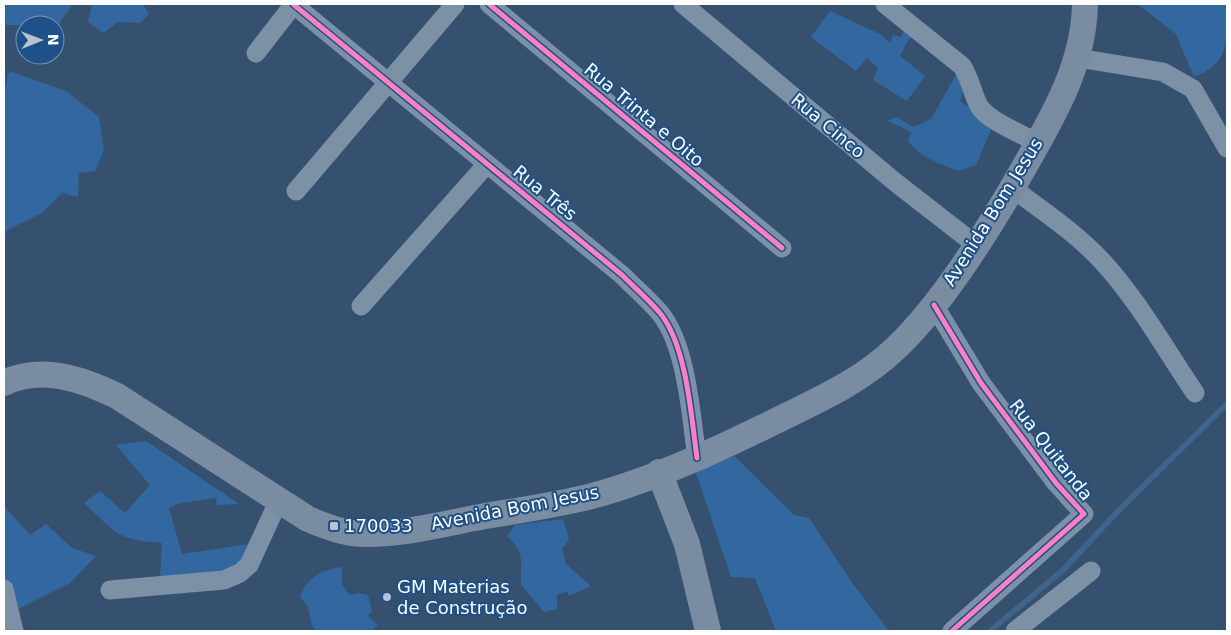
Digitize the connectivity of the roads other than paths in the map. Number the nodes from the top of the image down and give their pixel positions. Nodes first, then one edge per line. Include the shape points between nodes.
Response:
1 (294, 4) edge
2 (455, 4) edge
3 (488, 4) edge
4 (684, 4) edge
5 (885, 4) edge
6 (1085, 4) edge
7 (256, 53) dead end
8 (1078, 58) junction
9 (388, 81) junction
10 (1038, 143) junction
11 (1227, 148) edge
12 (487, 164) junction
13 (1012, 188) junction
14 (296, 191) dead end
15 (976, 245) junction
16 (782, 248) dead end
17 (934, 305) junction
18 (361, 306) dead end
19 (4, 383) edge
20 (1195, 393) dead end
21 (697, 458) junction
22 (659, 472) junction
23 (278, 502) junction
24 (1091, 571) dead end
25 (4, 589) edge
26 (110, 590) dead end
27 (14, 631) edge
28 (708, 631) edge
29 (952, 631) edge
30 (1015, 631) edge

1 - 7 street
1 - 9 street, Rua Três
2 - 9 street
3 - 16 street, Rua Trinta e Oito
4 - 15 street, Rua Cinco via 895,182
5 - 10 street via 962,66 979,106 987,115
6 - 8 main road, Avenida Bom Jesus via 1085,26
8 - 10 main road, Avenida Bom Jesus via 1066,91
8 - 11 street via 1163,72 1192,89
9 - 12 street, Rua Três
9 - 14 street
10 - 13 main road, Avenida Bom Jesus
12 - 18 street
12 - 21 street, Rua Três via 622,275 662,314 678,346
13 - 15 main road, Avenida Bom Jesus
13 - 20 street via 1101,260 1119,281
15 - 17 main road, Avenida Bom Jesus
17 - 21 main road, Avenida Bom Jesus via 898,346 863,375 769,425
17 - 29 street, Rua Quitanda via 981,383 1056,483 1084,514
19 - 23 main road, Avenida Bom Jesus via 34,375 85,381 117,396
21 - 22 main road, Avenida Bom Jesus
22 - 23 main road, Avenida Bom Jesus via 593,496 368,534 330,528
22 - 28 main road via 687,544
23 - 26 street via 249,565 240,573 224,580
24 - 30 street
25 - 27 street

